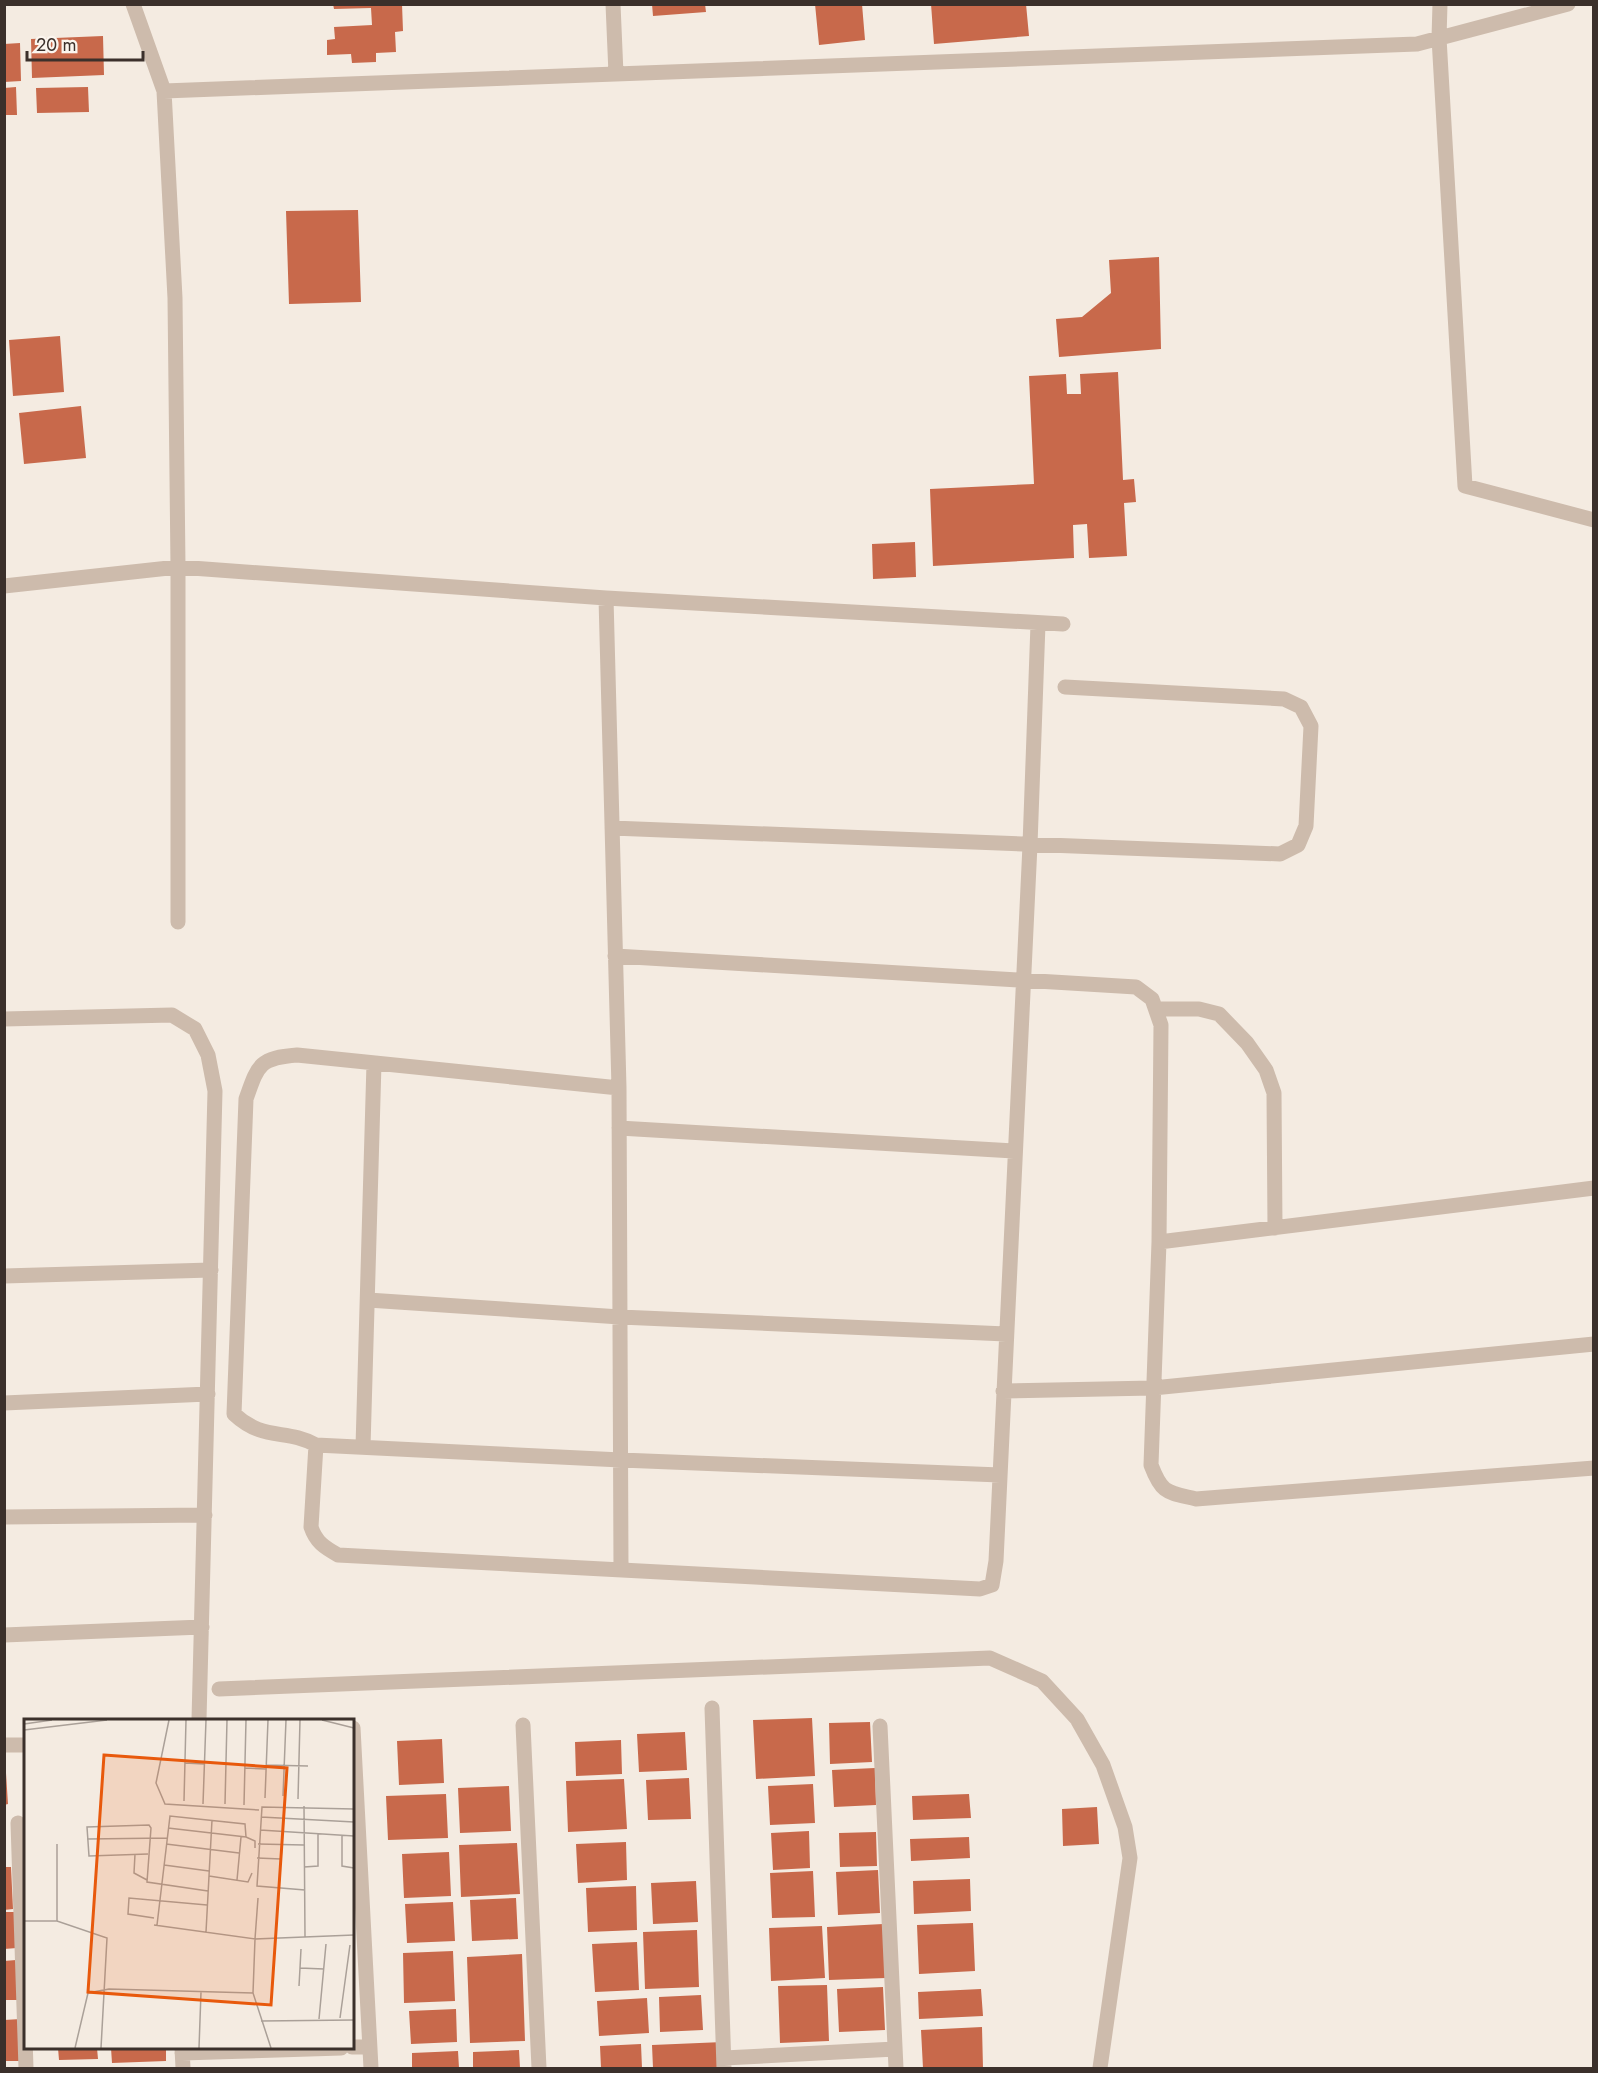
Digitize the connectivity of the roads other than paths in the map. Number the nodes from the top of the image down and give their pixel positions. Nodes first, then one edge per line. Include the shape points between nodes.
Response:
1 (132, 4) edge
2 (613, 4) edge
3 (1440, 4) edge
4 (1568, 4) edge
5 (1439, 38) junction
6 (616, 74) junction
7 (164, 91) junction
8 (1593, 520) edge
9 (178, 567) junction
10 (4, 586) edge
11 (606, 598) junction
12 (1038, 624) junction
13 (1063, 624) dead end
14 (1065, 687) dead end
15 (612, 828) junction
16 (1029, 845) junction
17 (178, 922) dead end
18 (615, 956) junction
19 (1022, 980) junction
20 (1156, 1009) junction
21 (4, 1019) edge
22 (374, 1063) junction
23 (619, 1088) junction
24 (619, 1128) junction
25 (1014, 1151) junction
26 (1593, 1188) edge
27 (1275, 1228) junction
28 (1160, 1242) junction
29 (211, 1270) junction
30 (4, 1276) edge
31 (368, 1300) junction
32 (620, 1317) junction
33 (1006, 1334) junction
34 (1593, 1344) edge
35 (1153, 1388) junction
36 (1003, 1391) junction
37 (208, 1394) junction
38 (4, 1403) edge
39 (316, 1444) junction
40 (363, 1447) junction
41 (621, 1460) junction
42 (1593, 1468) edge
43 (1000, 1475) junction
44 (205, 1515) junction
45 (4, 1517) edge
46 (621, 1570) junction
47 (202, 1627) junction
48 (4, 1635) edge
49 (219, 1689) dead end
50 (712, 1708) dead end
51 (199, 1719) edge
52 (523, 1725) dead end
53 (880, 1726) dead end
54 (4, 1745) edge
55 (24, 1745) edge
56 (354, 1747) edge
57 (18, 1823) dead end
58 (24, 2007) edge
59 (354, 2047) edge
60 (370, 2047) junction
61 (25, 2049) edge
62 (262, 2049) edge
63 (895, 2049) junction
64 (182, 2050) edge
65 (724, 2063) edge
66 (26, 2068) edge
67 (183, 2068) edge
68 (371, 2068) edge
69 (539, 2068) edge
70 (896, 2068) edge
71 (1100, 2068) edge

1 - 7 street
2 - 6 street
3 - 5 street
4 - 5 street
5 - 6 street via 1417,44
5 - 8 street via 1465,486
6 - 7 street
7 - 9 street via 175,298
9 - 10 street
9 - 11 street
9 - 17 street
11 - 12 street
11 - 15 street
12 - 13 street
12 - 16 street
14 - 16 street via 1284,699 1300,707 1311,726 1306,826 1298,845 1280,854
15 - 16 street
15 - 18 street
16 - 19 street
18 - 19 street
18 - 23 street
19 - 20 street via 1136,987 1152,999
19 - 25 street
20 - 27 street via 1199,1009 1219,1014 1266,1070 1274,1094
20 - 28 street via 1161,1025
21 - 29 street via 172,1015 195,1029 208,1055 215,1091
22 - 23 street
22 - 31 street
22 - 39 street via 297,1055 274,1057 256,1070 246,1099 234,1414 261,1432
23 - 24 street
24 - 25 street
24 - 32 street
25 - 33 street
26 - 27 street
27 - 28 street
28 - 35 street
29 - 30 street
29 - 37 street
31 - 32 street
31 - 40 street
32 - 33 street
32 - 41 street
33 - 36 street
34 - 35 street
35 - 36 street
35 - 42 street via 1152,1465 1158,1484 1171,1493 1196,1499
36 - 43 street
37 - 38 street
37 - 44 street
39 - 40 street
39 - 46 street via 311,1527 322,1546 338,1555
40 - 41 street
41 - 43 street
41 - 46 street
43 - 46 street via 992,1585 980,1589
44 - 45 street
44 - 47 street
47 - 48 street
47 - 51 street
49 - 71 street via 990,1658 1042,1681 1077,1719 1103,1765 1125,1827 1131,1858
50 - 65 street
52 - 69 street
53 - 63 street
54 - 55 street
56 - 60 street
57 - 58 street
59 - 60 street
60 - 68 street
61 - 66 street
62 - 64 street
63 - 65 street
63 - 70 street
64 - 67 street

